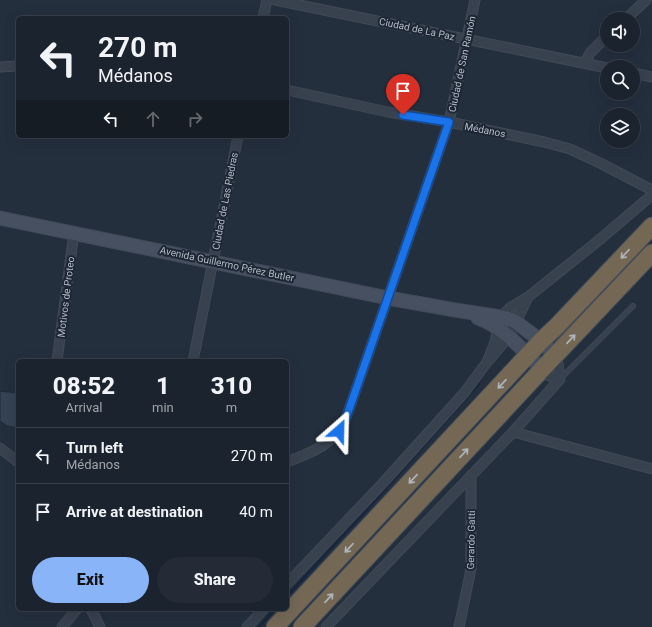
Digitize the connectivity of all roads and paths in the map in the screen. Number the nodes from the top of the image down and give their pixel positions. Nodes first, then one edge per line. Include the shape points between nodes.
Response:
1 (267, 0) edge
2 (275, 0) edge
3 (475, 0) edge
4 (646, 0) edge
5 (633, 12) edge
6 (263, 16) edge
7 (467, 40) junction
8 (600, 43) edge
9 (585, 63) junction
10 (16, 66) edge
11 (600, 66) edge
12 (0, 67) edge
13 (640, 74) edge
14 (652, 77) edge
15 (289, 90) edge
16 (449, 122) junction
17 (238, 138) edge
18 (652, 190) edge
19 (652, 196) edge
20 (0, 218) edge
21 (652, 226) edge
22 (74, 233) junction
23 (652, 253) edge
24 (213, 261) junction
25 (528, 297) junction
26 (388, 298) junction
27 (633, 306) dead end
28 (500, 322) junction
29 (516, 322) junction
30 (509, 336) junction
31 (541, 341) junction
32 (555, 355) junction
33 (528, 356) junction
34 (57, 359) edge
35 (193, 359) edge
36 (487, 362) junction
37 (542, 369) junction
38 (560, 380) junction
39 (513, 432) junction
40 (0, 448) edge
41 (16, 460) edge
42 (289, 461) edge
43 (652, 469) edge
44 (472, 475) junction
45 (289, 582) edge
46 (75, 611) edge
47 (92, 611) edge
48 (262, 611) edge
49 (62, 627) edge
50 (100, 627) edge
51 (247, 627) edge
52 (275, 627) edge
53 (302, 627) edge
54 (326, 627) edge
55 (459, 627) edge

1 - 6 street
2 - 7 street, Ciudad de La Paz
3 - 7 street, Ciudad de San Ramón
4 - 5 street
7 - 9 street, Ciudad de La Paz
7 - 16 street, Ciudad de San Ramón
8 - 9 street via 590,52
9 - 11 street, Ciudad de La Paz
10 - 12 street
13 - 14 street
15 - 16 street, Médanos
16 - 18 street, Médanos via 570,150
16 - 26 street, Ciudad de San Ramón
17 - 24 street, Ciudad de Las Piedras
19 - 25 street
20 - 22 street, Avenida Guillermo Pérez Butler
21 -> 31 highway
22 - 24 street, Avenida Guillermo Pérez Butler
22 - 34 street, Motivos de Proteo
32 -> 23 highway
24 - 26 street, Avenida Guillermo Pérez Butler
24 - 35 street, Ciudad de Las Piedras
25 - 28 street via 511,307
25 - 29 street
26 - 28 street, Avenida Guillermo Pérez Butler via 455,310
26 - 42 street, Ciudad de San Ramón via 345,421 339,431 323,446
27 - 38 lane
28 - 29 street, Avenida Guillermo Pérez Butler
28 - 30 street
28 - 36 street
29 - 30 street
29 - 31 street, Avenida Guillermo Pérez Butler
30 - 33 street
30 - 36 street
31 - 32 street, Avenida Guillermo Pérez Butler
31 - 33 highway
32 - 37 highway
32 - 38 street
33 - 37 street
33 -> 52 highway
36 - 45 street via 465,392
37 - 38 street via 549,376
53 -> 37 highway
38 - 39 street
39 - 43 street
39 - 44 street
40 - 41 street
44 - 54 street
44 - 55 street, Gerardo Gatti via 471,568
46 - 49 street
47 - 50 street
48 - 51 street

